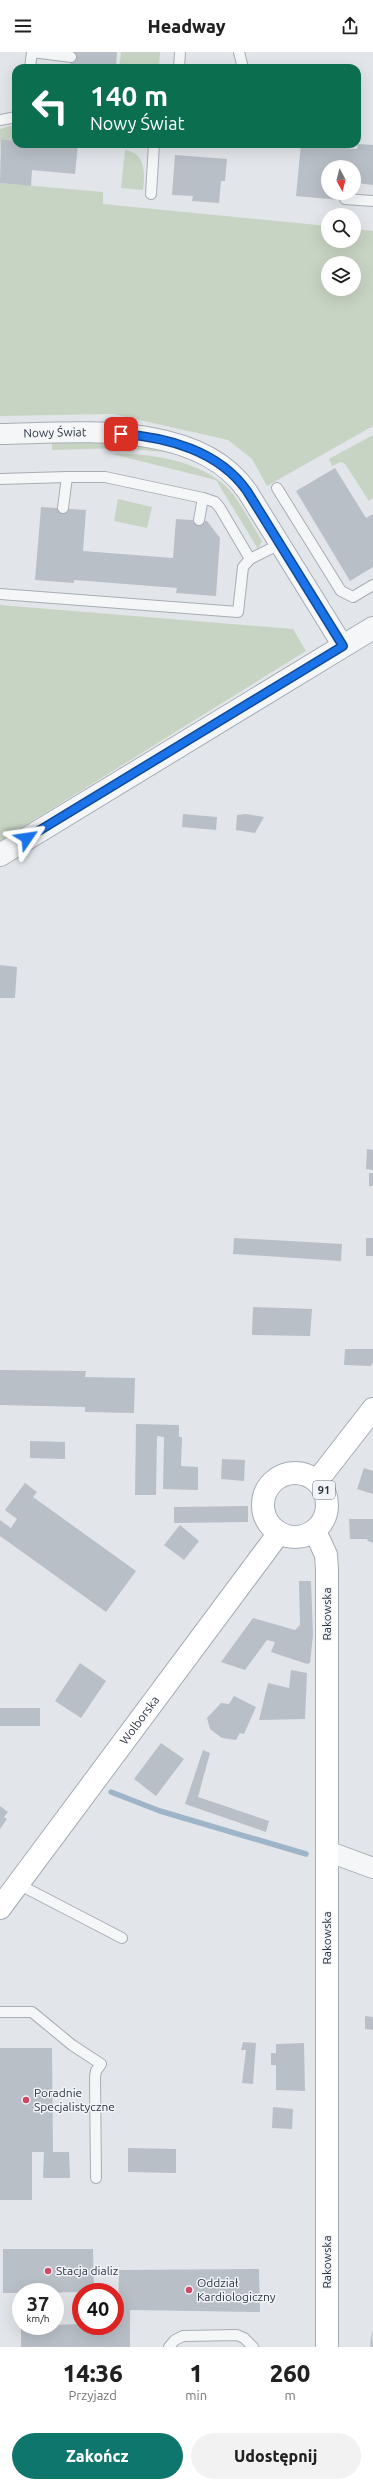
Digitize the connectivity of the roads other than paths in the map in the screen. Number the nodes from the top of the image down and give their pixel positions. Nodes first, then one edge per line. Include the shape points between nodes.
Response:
1 (32, 52) edge
2 (180, 52) edge
3 (239, 52) edge
4 (71, 57) dead end
5 (30, 64) edge
6 (179, 64) edge
7 (241, 64) edge
8 (12, 118) edge
9 (0, 120) edge
10 (154, 148) edge
11 (151, 194) dead end
12 (359, 200) edge
13 (373, 201) edge
14 (0, 434) edge
15 (67, 477) junction
16 (0, 479) edge
17 (277, 488) dead end
18 (203, 498) junction
19 (64, 508) dead end
20 (199, 520) dead end
21 (280, 544) junction
22 (250, 559) junction
23 (373, 585) edge
24 (0, 594) edge
25 (373, 628) edge
26 (343, 646) junction
27 (0, 855) edge
28 (373, 1409) edge
29 (317, 1481) junction
30 (315, 1531) junction
31 (279, 1533) junction
32 (327, 1851) junction
33 (373, 1868) edge
34 (18, 1884) junction
35 (0, 1908) edge
36 (122, 1938) dead end
37 (0, 2012) edge
38 (96, 2178) dead end
39 (169, 2347) edge
40 (253, 2347) edge
41 (327, 2347) edge

1 - 4 lane
1 - 5 lane
2 - 6 lane
3 - 7 lane
8 - 9 lane
10 - 11 lane
12 - 13 lane
14 - 21 street, Nowy Świat via 129,435 195,450 233,473
15 - 16 lane
15 - 18 lane via 105,477
15 - 19 lane
17 - 23 lane via 341,591 354,597
18 - 20 lane
18 - 22 lane via 215,502 220,508
21 - 22 lane
21 - 26 street, Nowy Świat
22 - 24 lane via 243,567 238,612
25 - 26 street
26 - 27 street
28 - 29 main road, 91
29 - 30 main road, 91 via 325,1492 328,1506 326,1516
29 - 31 main road, 91 via 301,1473 292,1472 284,1474 269,1485 264,1493 263,1512 269,1524
30 - 31 main road via 294,1538
30 - 32 main road, Rakowska via 326,1555
31 - 34 main road, Wolborska
32 - 33 street
32 - 41 main road, Rakowska
34 - 35 main road, Wolborska
34 - 36 lane
37 - 38 lane via 32,2012 72,2045 101,2064 95,2077
39 - 40 lane via 183,2336 237,2335

